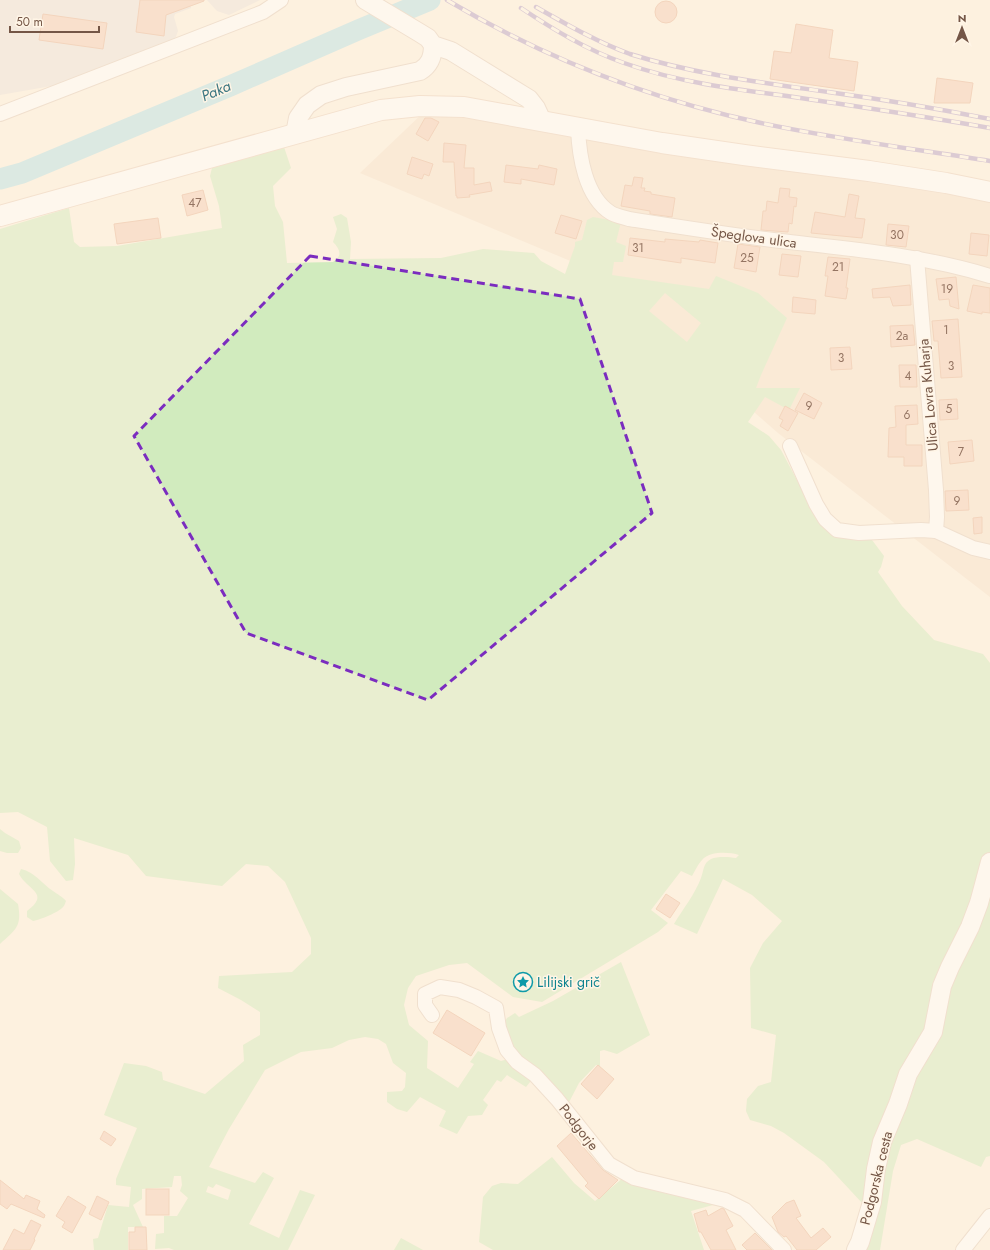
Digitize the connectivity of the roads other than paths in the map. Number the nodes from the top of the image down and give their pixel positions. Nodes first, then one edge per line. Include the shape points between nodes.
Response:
1 (281, 0) edge
2 (365, 0) edge
3 (426, 39) junction
4 (0, 114) edge
5 (542, 120) junction
6 (578, 128) junction
7 (295, 134) junction
8 (990, 192) edge
9 (0, 216) edge
10 (917, 258) junction
11 (990, 276) edge
12 (790, 446) dead end
13 (936, 531) junction
14 (990, 552) edge
15 (990, 862) edge
16 (432, 1015) dead end
17 (990, 1216) edge
18 (784, 1250) edge
19 (856, 1250) edge
20 (963, 1250) edge

1 - 4 street via 263,12
2 - 3 street
3 - 5 street via 451,51 529,99
3 - 7 street via 433,54 426,67 420,71 321,95 307,105 298,118
5 - 6 main road
5 - 7 main road via 464,107 420,106 381,110
6 - 8 main road via 721,152 869,171
6 - 10 street, Špeglova ulica via 582,163 594,195 612,213 629,219 751,238
7 - 9 main road
10 - 11 street, Špeglova ulica
10 - 13 street, Ulica Lovra Kuharja via 936,490
12 - 13 street via 816,504 825,519 837,530 859,533
13 - 14 street via 973,548
15 - 19 street, Podgorska cesta via 970,927 942,986 933,1032 908,1074 882,1142 872,1202
16 - 18 street, Podgorje via 424,1005 426,994 440,987 459,990 496,1008 499,1028 507,1050 536,1075 558,1099 608,1164 634,1178 725,1200 745,1210
17 - 20 street

